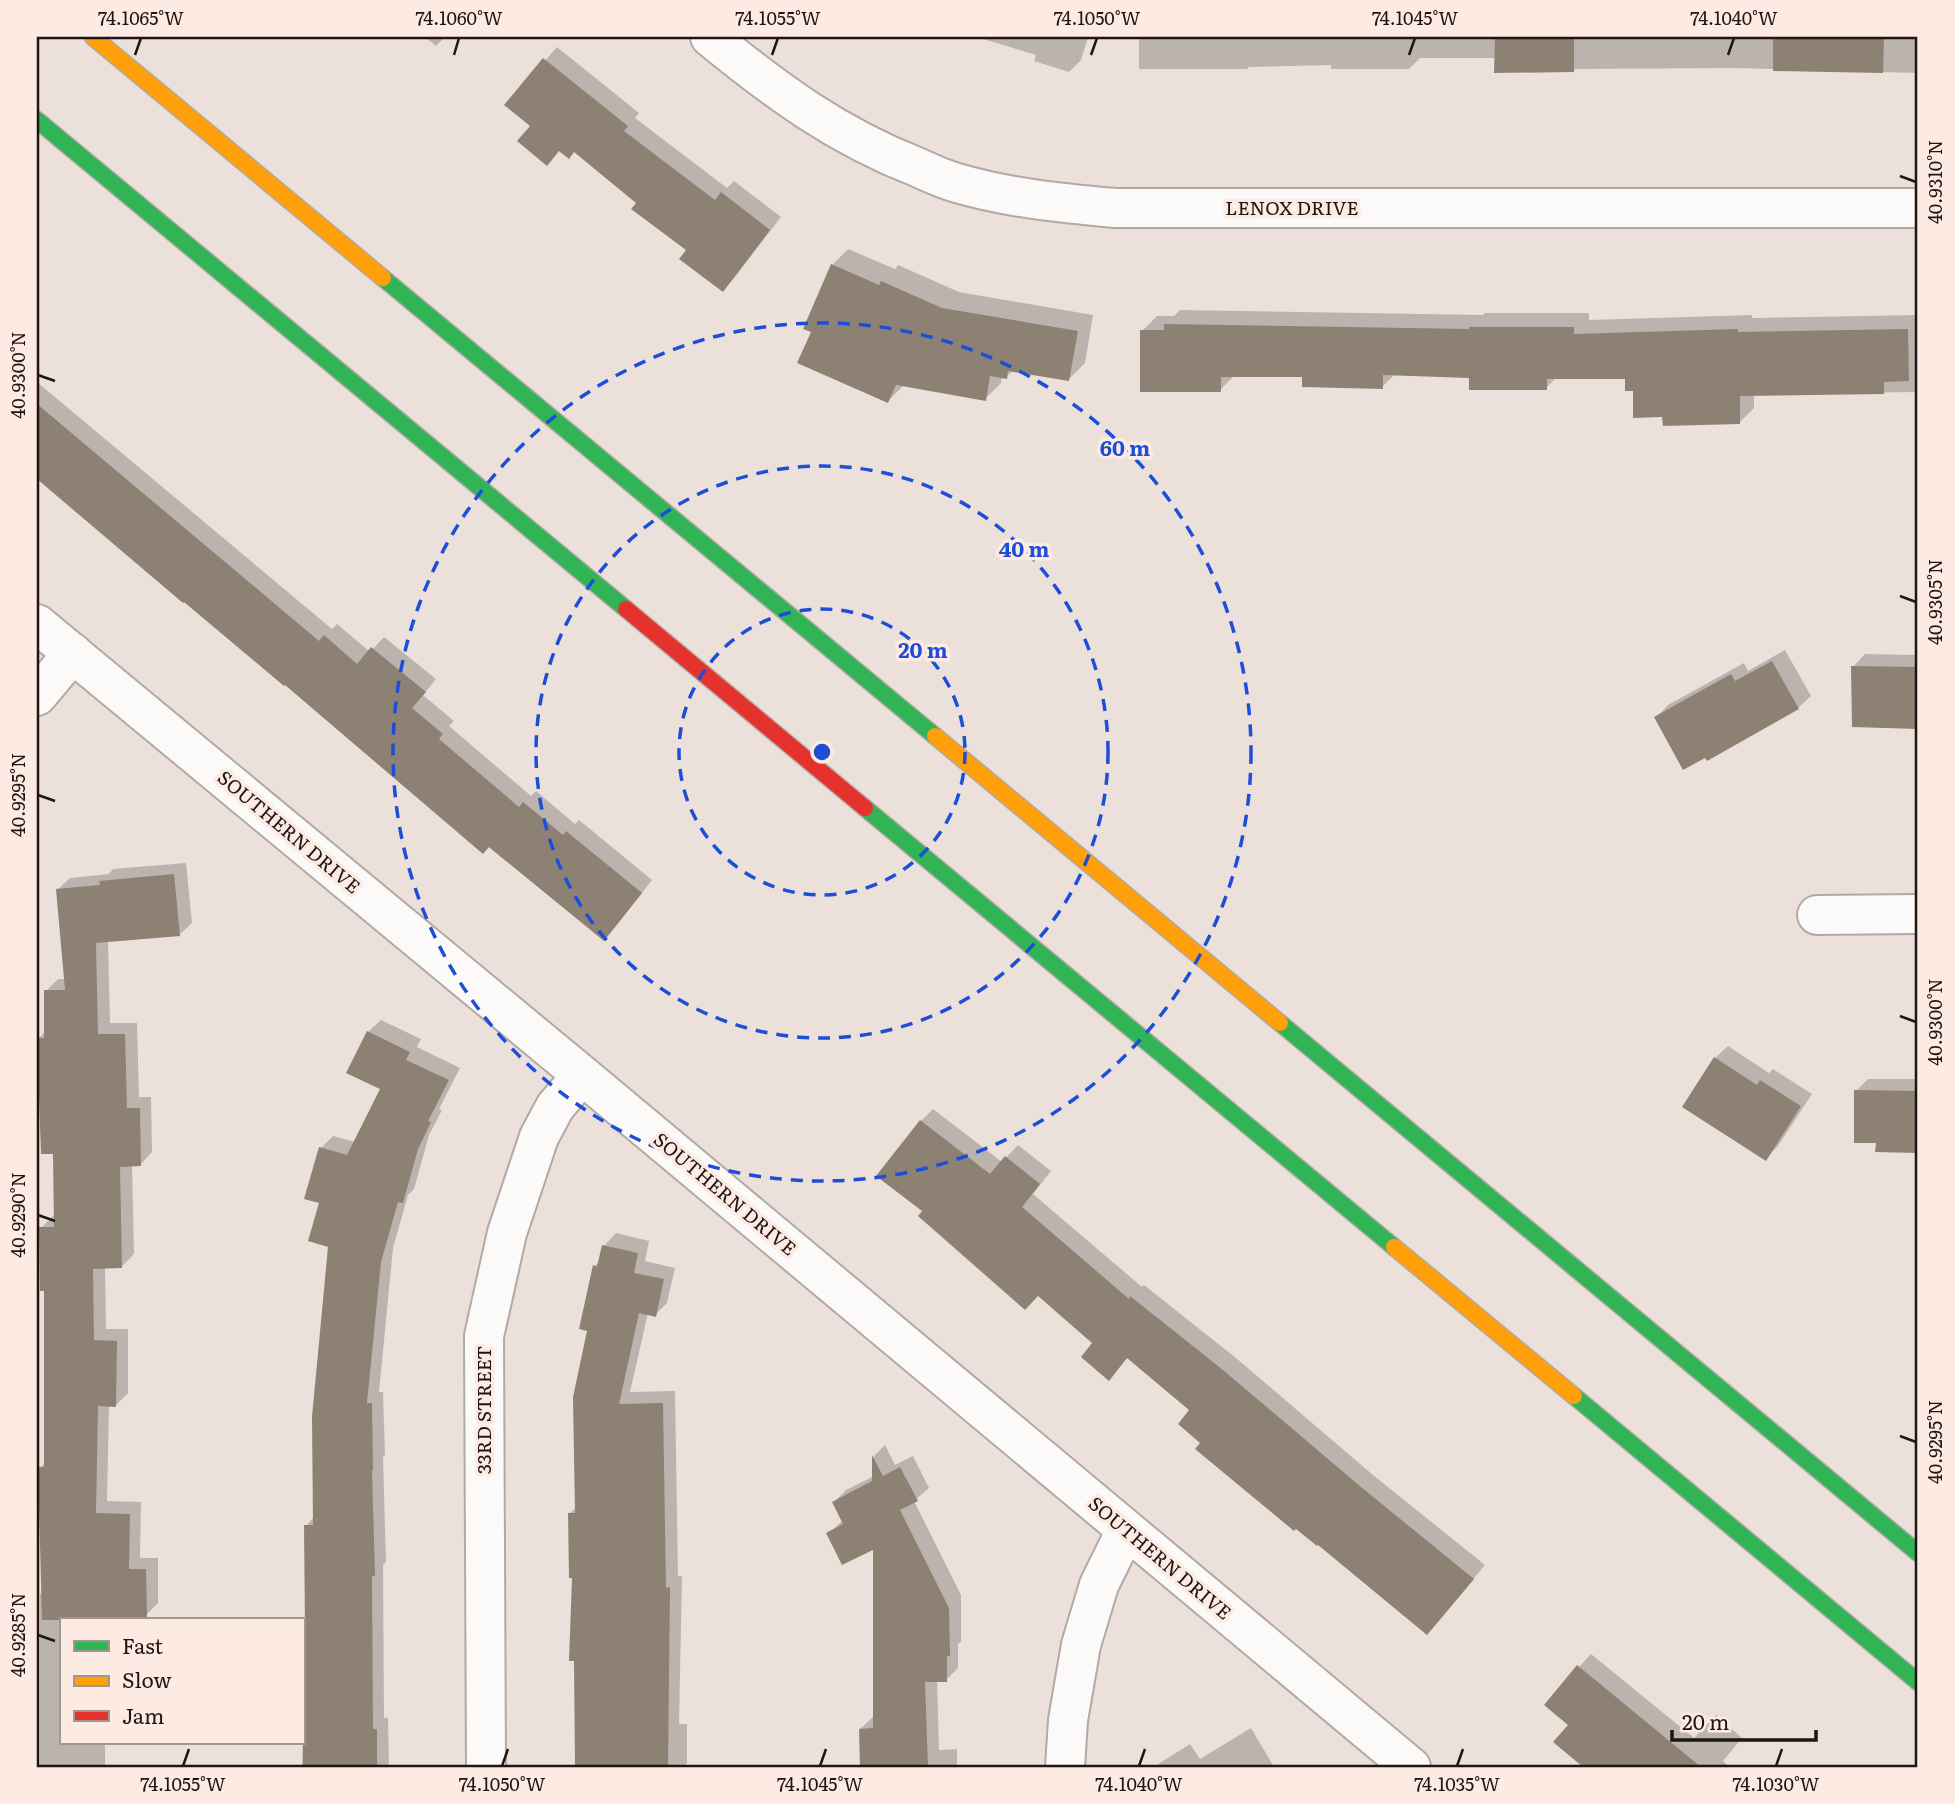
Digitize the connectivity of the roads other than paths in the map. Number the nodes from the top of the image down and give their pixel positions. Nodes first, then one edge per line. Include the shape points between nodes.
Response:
1 (93, 37) edge
2 (710, 37) edge
3 (37, 120) edge
4 (1918, 208) edge
5 (37, 624) edge
6 (73, 653) junction
7 (37, 696) edge
8 (1918, 914) edge
9 (1817, 915) dead end
10 (582, 1075) junction
11 (1126, 1530) junction
12 (1918, 1553) edge
13 (1918, 1682) edge
14 (486, 1767) edge
15 (1065, 1767) edge
16 (1411, 1767) edge

1 - 12 highway
2 - 4 street, LENOX DRIVE via 810,113 881,153 955,183 1033,200 1115,208
3 - 13 highway
5 - 6 street, SOUTHERN DRIVE
6 - 7 street
6 - 10 street, SOUTHERN DRIVE
8 - 9 street
10 - 11 street, SOUTHERN DRIVE
10 - 14 street, 33RD STREET via 555,1107 539,1137 507,1233 484,1336
11 - 15 street via 1099,1584 1081,1645
11 - 16 street, SOUTHERN DRIVE

